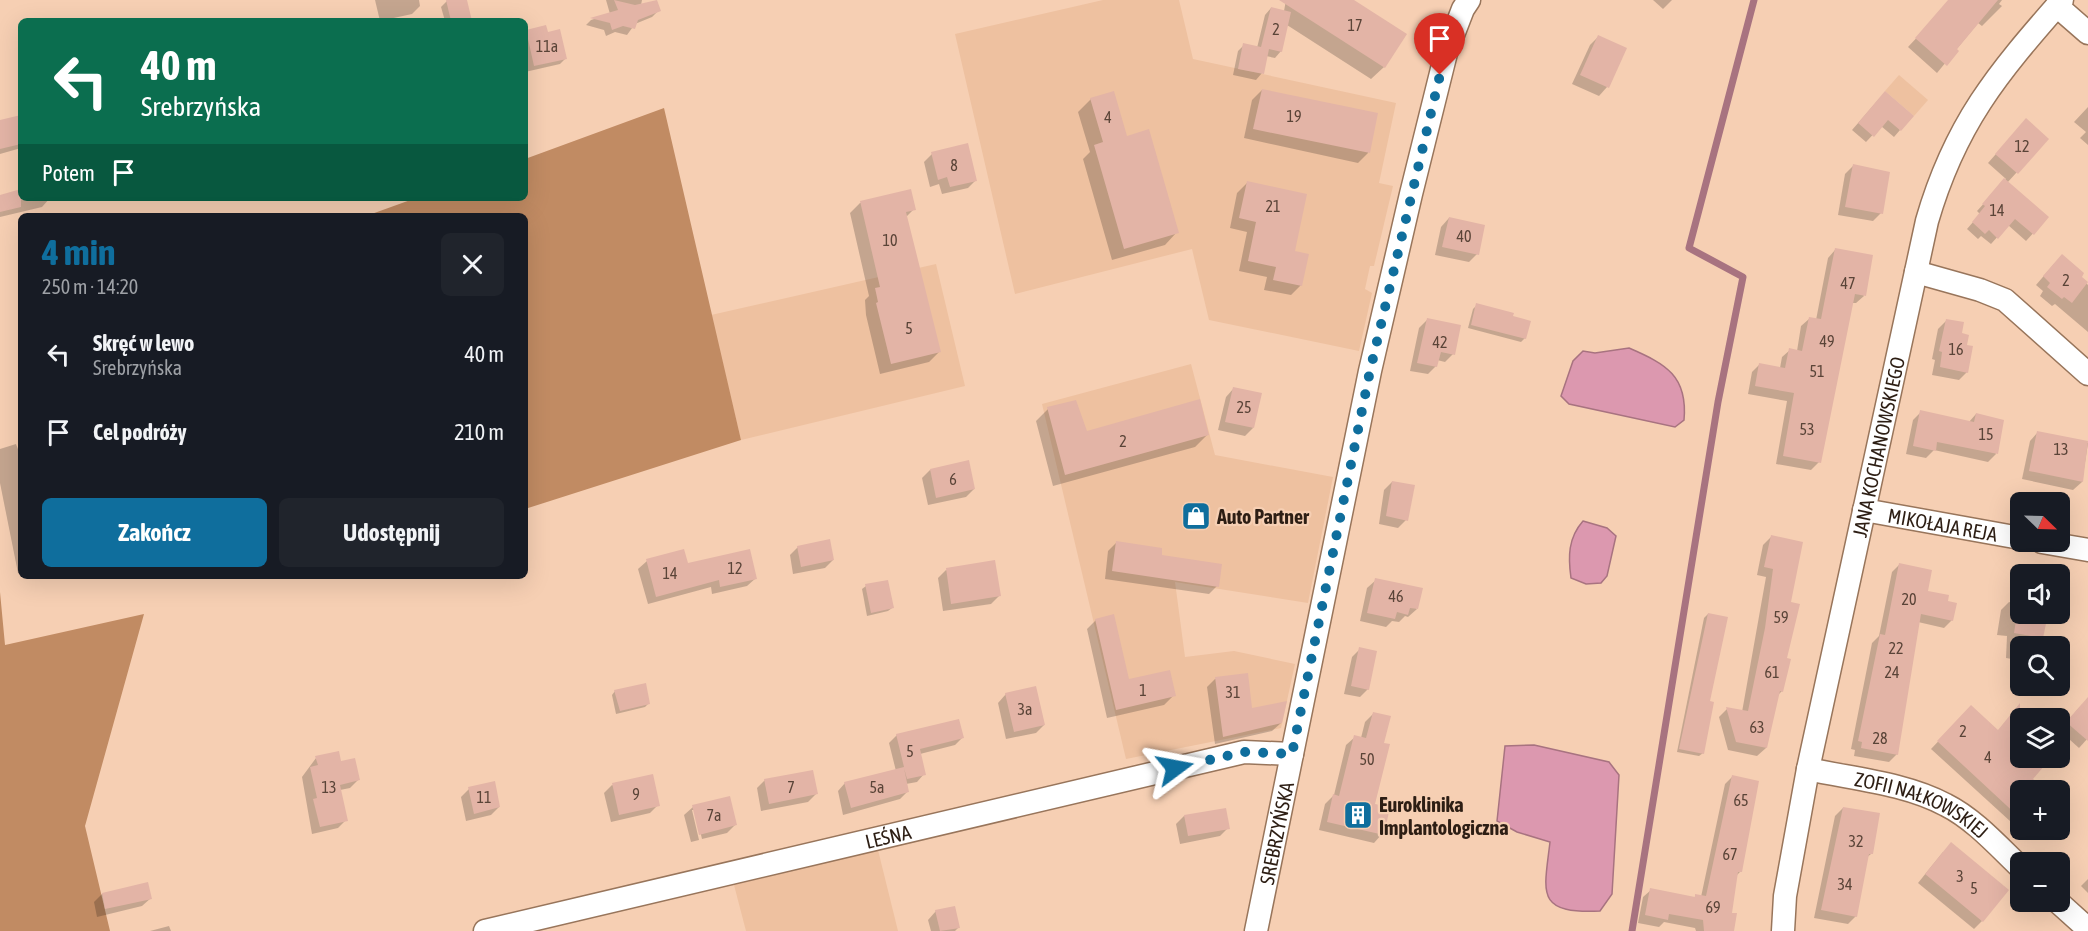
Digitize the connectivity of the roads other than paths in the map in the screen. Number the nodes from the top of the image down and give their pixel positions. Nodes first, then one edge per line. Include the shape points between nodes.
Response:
1 (1469, 0) edge
2 (2059, 3) edge
3 (2088, 33) edge
4 (1916, 272) junction
5 (2088, 374) edge
6 (1864, 510) junction
7 (2010, 536) edge
8 (2070, 547) edge
9 (2088, 550) edge
10 (1292, 754) junction
11 (1808, 770) junction
12 (2010, 858) edge
13 (2069, 912) edge
14 (2088, 929) edge
15 (486, 931) edge
16 (1256, 931) edge
17 (1783, 931) edge

1 - 10 street, SREBRZYŃSKA via 1446,53 1413,183 1370,371
2 - 3 street
2 - 4 street, JANA KOCHANOWSKIEGO via 1991,83 1968,118 1936,188
4 - 5 street via 2005,300
4 - 6 street, JANA KOCHANOWSKIEGO
6 - 7 street, MIKOŁAJA REJA
6 - 11 street, JANA KOCHANOWSKIEGO
8 - 9 street
10 - 15 street, LEŚNA via 1244,752
10 - 16 street, SREBRZYŃSKA
11 - 12 street, ZOFII NAŁKOWSKIEJ via 1923,794 1982,831
11 - 17 street, JANA KOCHANOWSKIEGO via 1785,896
13 - 14 street

